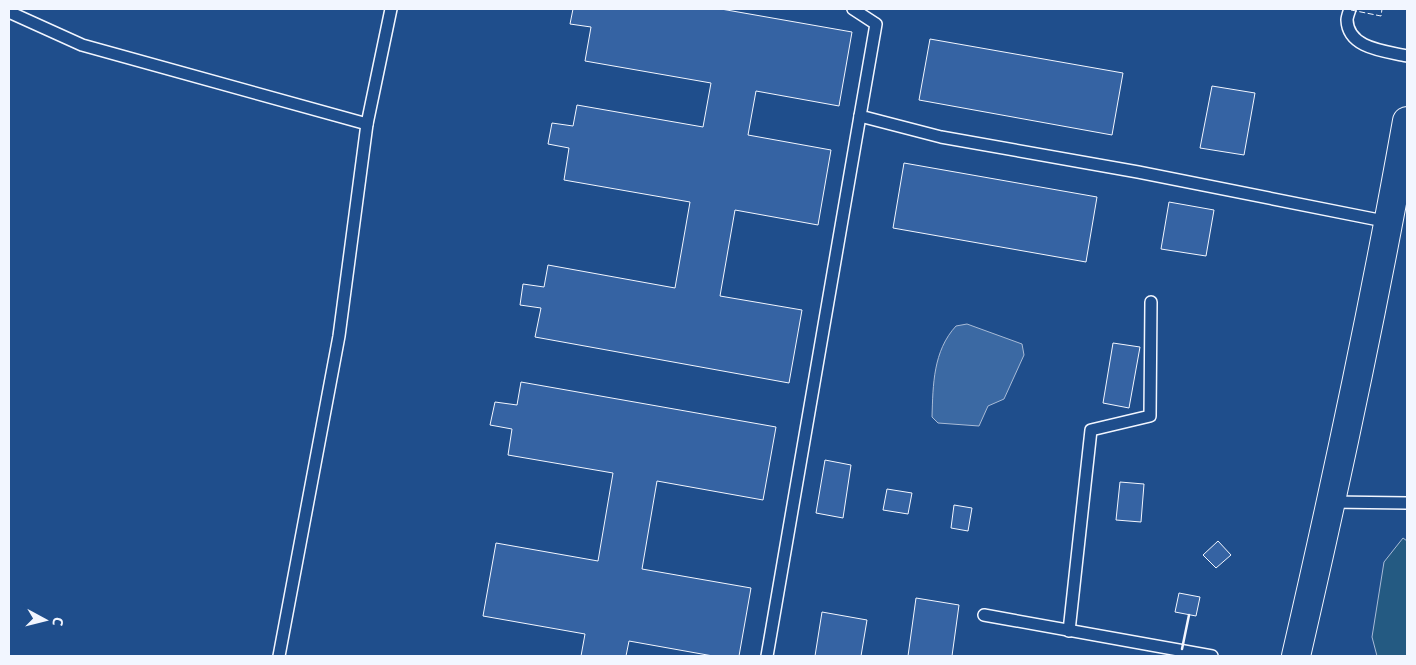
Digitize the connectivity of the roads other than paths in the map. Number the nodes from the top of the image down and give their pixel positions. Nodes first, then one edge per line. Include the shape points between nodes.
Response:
1 (391, 9) edge
2 (854, 9) edge
3 (1350, 9) edge
4 (9, 12) edge
5 (1407, 56) edge
6 (860, 116) junction
7 (1407, 121) edge
8 (367, 124) junction
9 (1389, 222) junction
10 (1151, 302) dead end
11 (1331, 502) junction
12 (1407, 503) edge
13 (984, 615) dead end
14 (1069, 631) junction
15 (279, 656) edge
16 (767, 656) edge
17 (1212, 656) edge
18 (1296, 656) edge

1 - 8 lane
2 - 6 lane via 876,24
3 - 5 lane via 1347,20 1352,35 1365,46
4 - 8 lane via 82,45
6 - 9 lane via 941,137
6 - 16 lane
7 - 9 main road
8 - 15 lane via 339,336
9 - 11 main road
10 - 14 lane via 1150,416 1091,430
11 - 12 lane
11 - 18 main road
13 - 14 lane
14 - 17 lane

